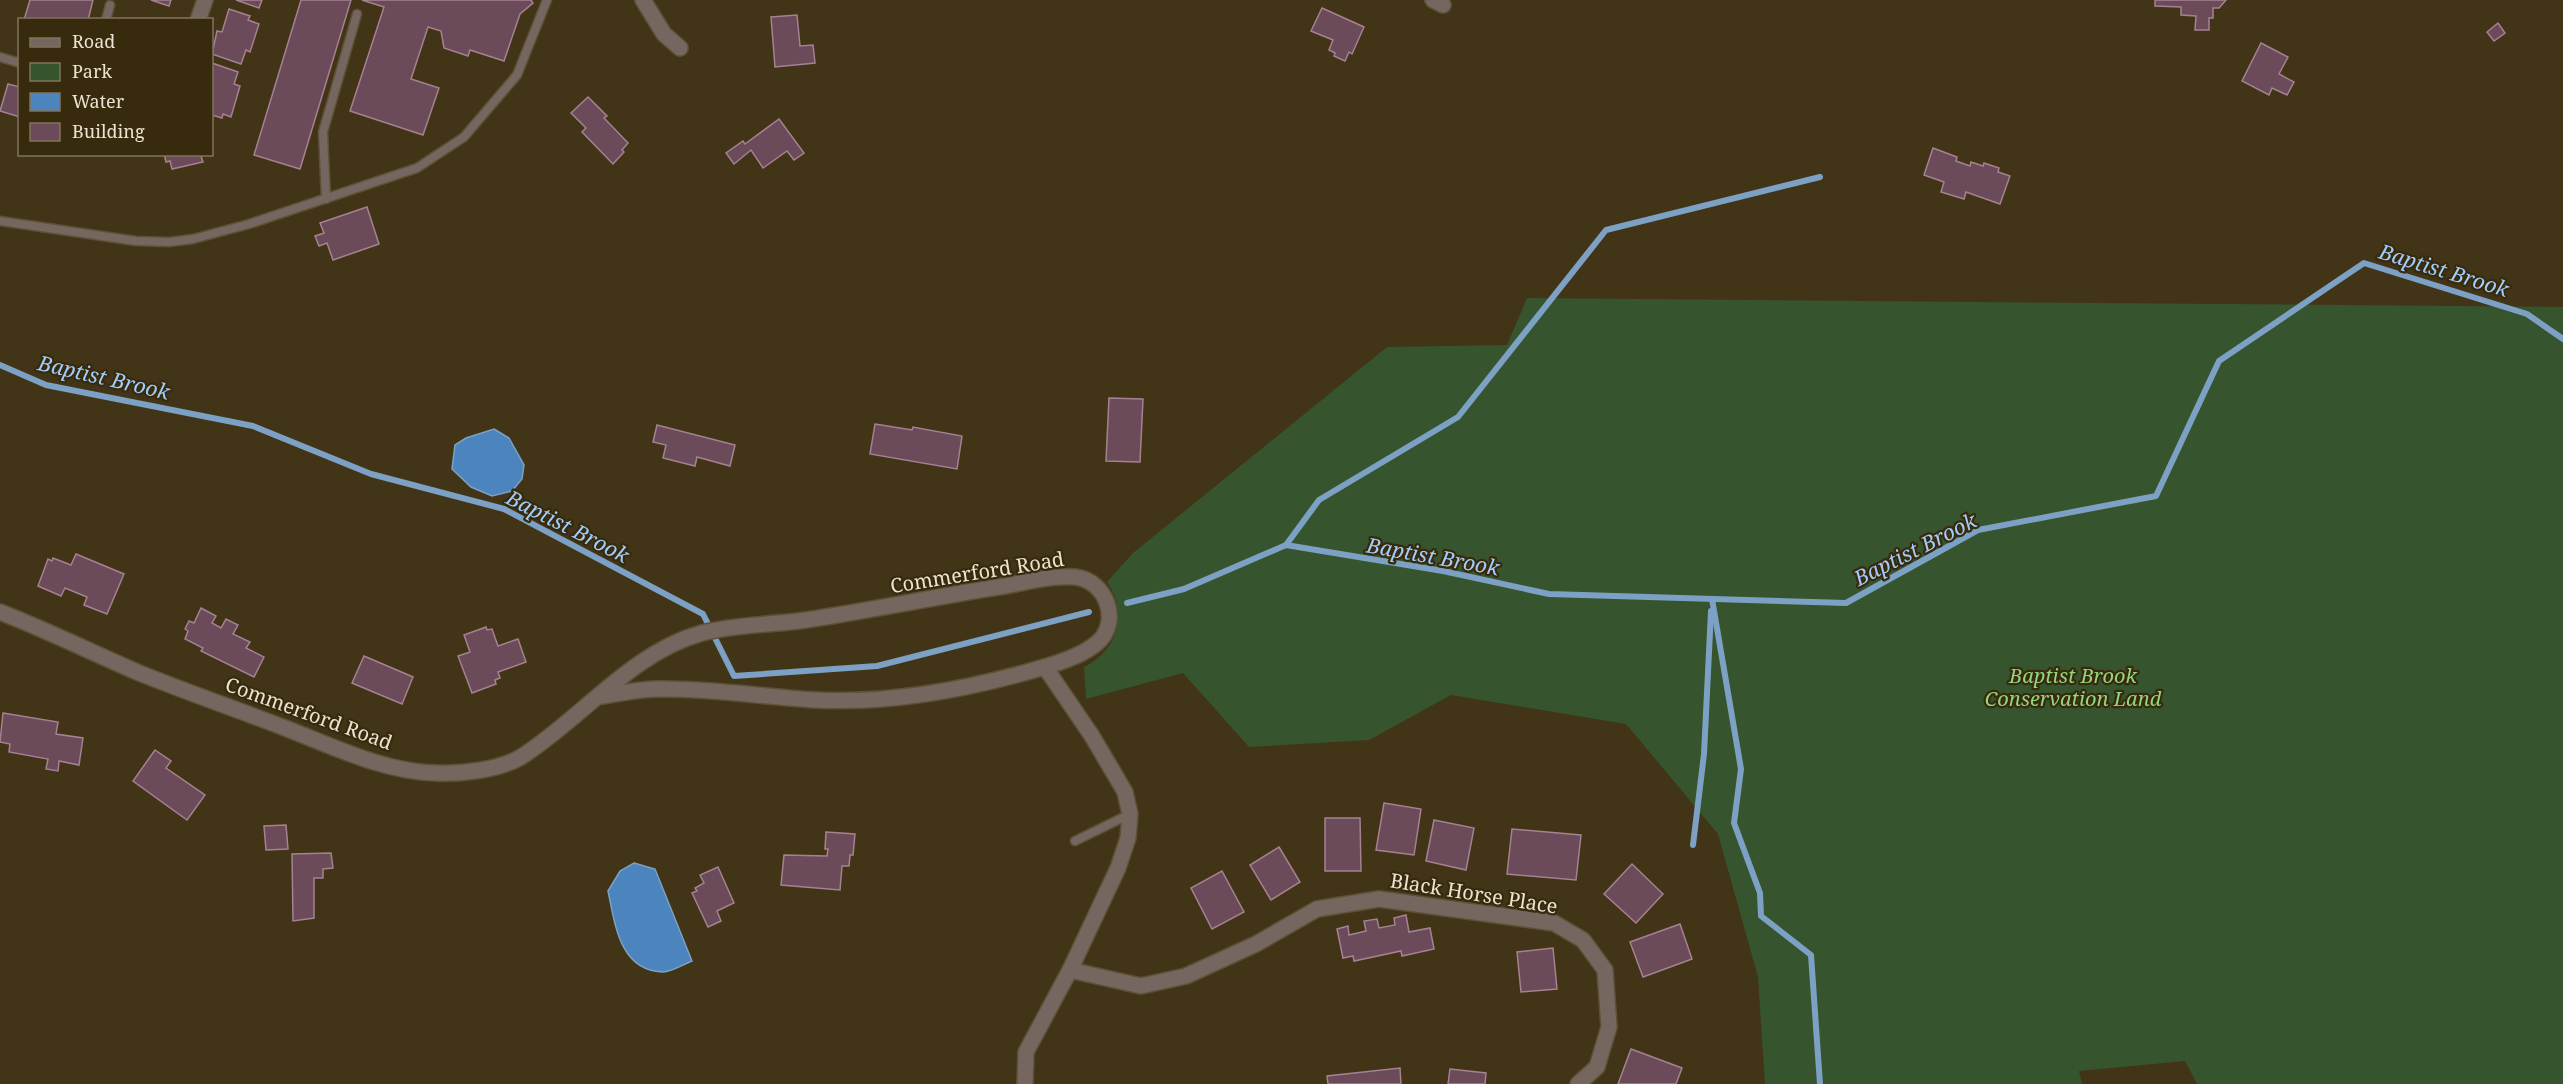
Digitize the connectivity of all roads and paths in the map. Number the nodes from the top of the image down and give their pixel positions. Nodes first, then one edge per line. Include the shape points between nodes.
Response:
1 (205, 0) edge
2 (547, 0) edge
3 (643, 0) edge
4 (110, 5) dead end
5 (357, 14) dead end
6 (107, 18) edge
7 (199, 18) edge
8 (680, 48) dead end
9 (0, 57) edge
10 (18, 62) edge
11 (326, 198) junction
12 (0, 221) edge
13 (0, 612) edge
14 (1045, 667) junction
15 (597, 697) junction
16 (1130, 814) junction
17 (1075, 841) dead end
18 (1070, 970) junction
19 (1025, 1084) edge
20 (1578, 1084) edge

1 - 7 street
2 - 11 lane via 517,75 464,137 417,168
3 - 8 street via 664,34
4 - 6 lane
5 - 11 lane via 322,132
9 - 10 lane
11 - 12 lane via 222,232 169,242 136,241
13 - 15 street, Commerford Road via 142,674 350,754 434,773 485,769 518,759
14 - 15 street, Commerford Road via 941,692 882,699 818,700 653,689
14 - 15 street, Commerford Road via 1084,651 1107,630 1109,613 1104,594 1092,582 1076,577 1054,578 874,610 703,633 670,645
14 - 16 street via 1125,792
16 - 17 lane
16 - 18 street via 1128,838 1118,868
18 - 19 street via 1026,1052
18 - 20 street, Black Horse Place via 1141,986 1152,984 1186,976 1256,944 1317,909 1379,899 1554,923 1583,940 1605,970 1609,1027 1597,1067

